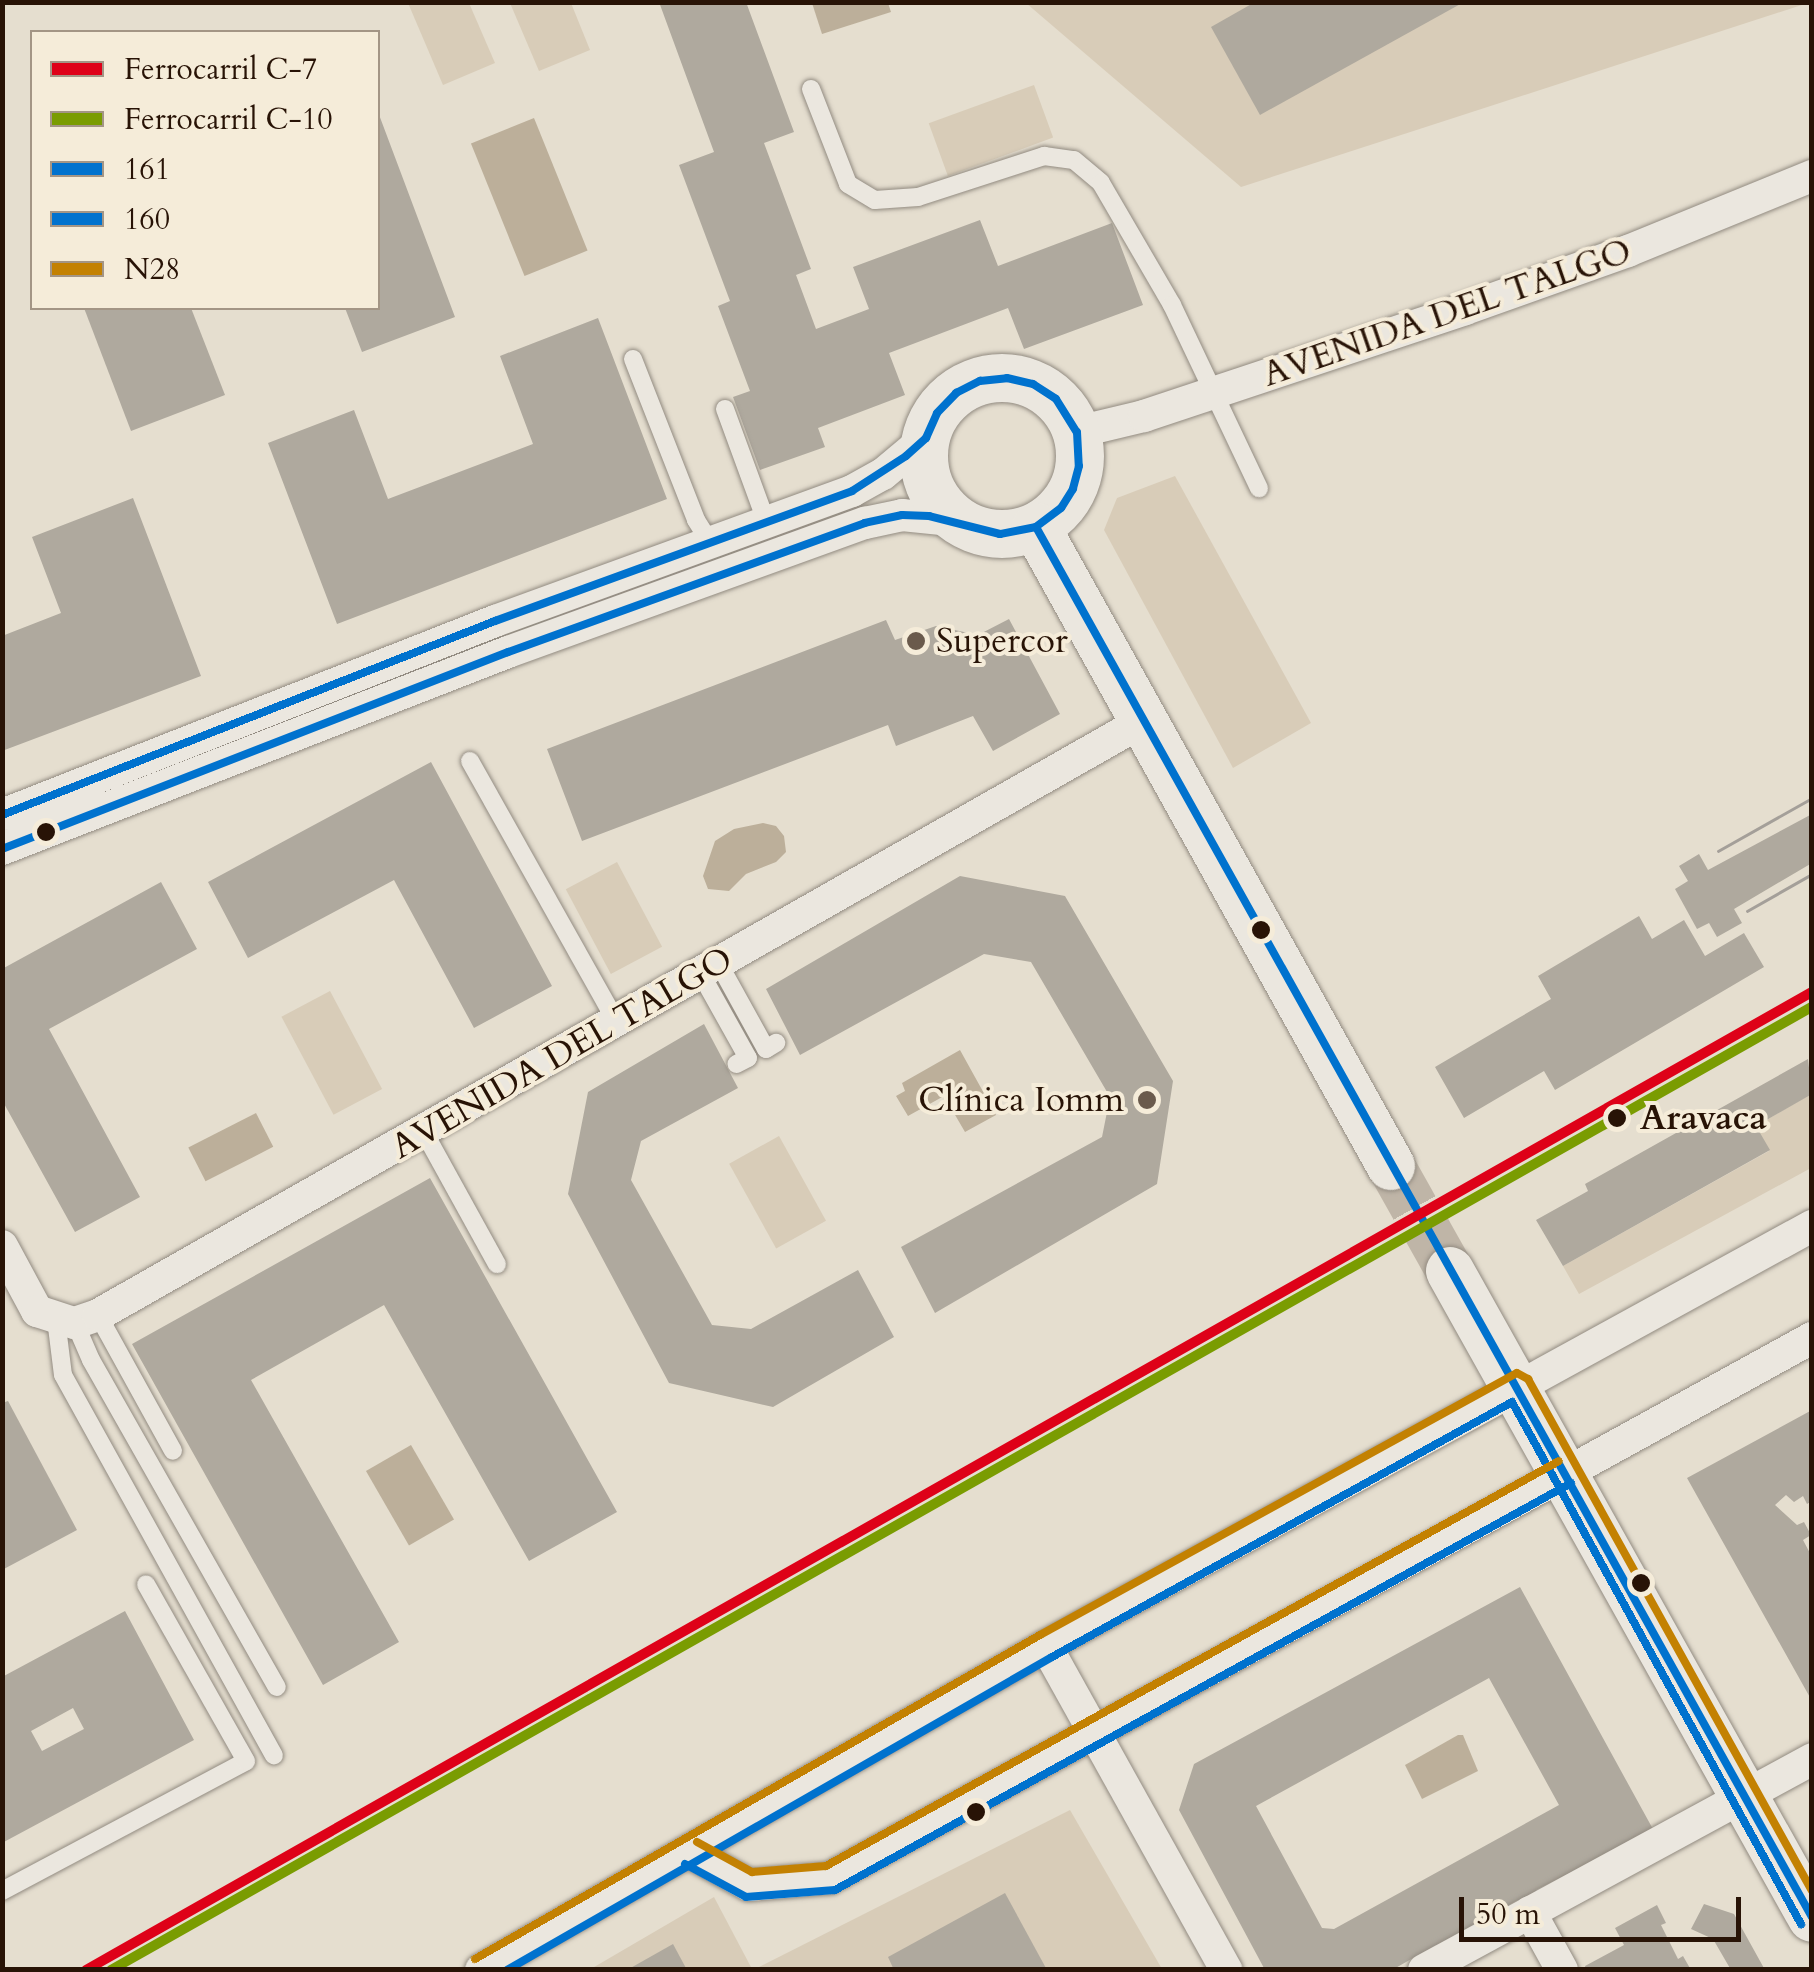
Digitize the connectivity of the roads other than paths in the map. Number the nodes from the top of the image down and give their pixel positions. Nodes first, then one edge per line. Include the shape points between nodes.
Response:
1 (811, 89) dead end
2 (1812, 176) edge
3 (633, 358) dead end
4 (1212, 395) junction
5 (725, 409) dead end
6 (1077, 432) junction
7 (926, 438) junction
8 (1260, 488) dead end
9 (766, 521) junction
10 (959, 522) junction
11 (1036, 528) junction
12 (710, 542) junction
13 (1145, 720) junction
14 (470, 760) dead end
15 (2, 815) edge
16 (2, 850) edge
17 (709, 969) junction
18 (618, 1023) junction
19 (776, 1044) dead end
20 (736, 1064) dead end
21 (424, 1132) junction
22 (1391, 1166) tunnel mouth
23 (1812, 1226) edge
24 (2, 1246) edge
25 (497, 1264) dead end
26 (1450, 1270) tunnel mouth
27 (13, 1292) edge
28 (76, 1319) junction
29 (1812, 1338) edge
30 (1517, 1385) junction
31 (173, 1451) dead end
32 (1565, 1472) junction
33 (146, 1584) dead end
34 (1046, 1646) junction
35 (278, 1688) dead end
36 (1094, 1730) junction
37 (274, 1754) dead end
38 (1812, 1759) edge
39 (1744, 1796) junction
40 (691, 1852) junction
41 (2, 1891) edge
42 (1530, 1912) junction
43 (1812, 1918) edge
44 (481, 1970) edge
45 (1226, 1970) edge
46 (1424, 1970) edge
47 (1562, 1970) edge

1 - 4 lane via 848,184 875,200 918,197 1044,156 1074,160 1101,183 1119,213 1172,304
2 - 4 street, AVENIDA DEL TALGO via 1628,251
3 - 12 lane
4 - 6 street, AVENIDA DEL TALGO
4 - 8 lane
5 - 9 lane
6 - 7 street via 1056,400 1033,384 1007,378 980,381 956,394
6 - 11 street via 1073,488
7 - 9 street via 852,491
7 - 10 street via 929,484
9 - 12 street
10 - 11 street via 1000,534
10 - 16 street via 902,516 864,523 508,652
11 - 13 street
12 - 15 street
13 - 17 street, AVENIDA DEL TALGO
13 - 22 street
14 - 18 lane
17 - 18 street, AVENIDA DEL TALGO
17 - 19 lane via 766,1049
17 - 20 lane via 748,1058
18 - 21 street, AVENIDA DEL TALGO
21 - 25 lane
21 - 28 street, AVENIDA DEL TALGO
23 - 30 street
24 - 27 street
26 - 30 street
27 - 28 street via 37,1312
28 - 31 lane
28 - 35 lane via 91,1360
28 - 37 lane via 63,1375
29 - 32 street
30 - 32 street
30 - 34 street
32 - 36 street
32 - 39 street
33 - 41 lane via 246,1761
34 - 36 street
34 - 40 street
36 - 40 street via 830,1878 750,1885
36 - 45 street
38 - 39 street
39 - 42 street
39 - 43 street
40 - 44 street
42 - 46 street
42 - 47 street

